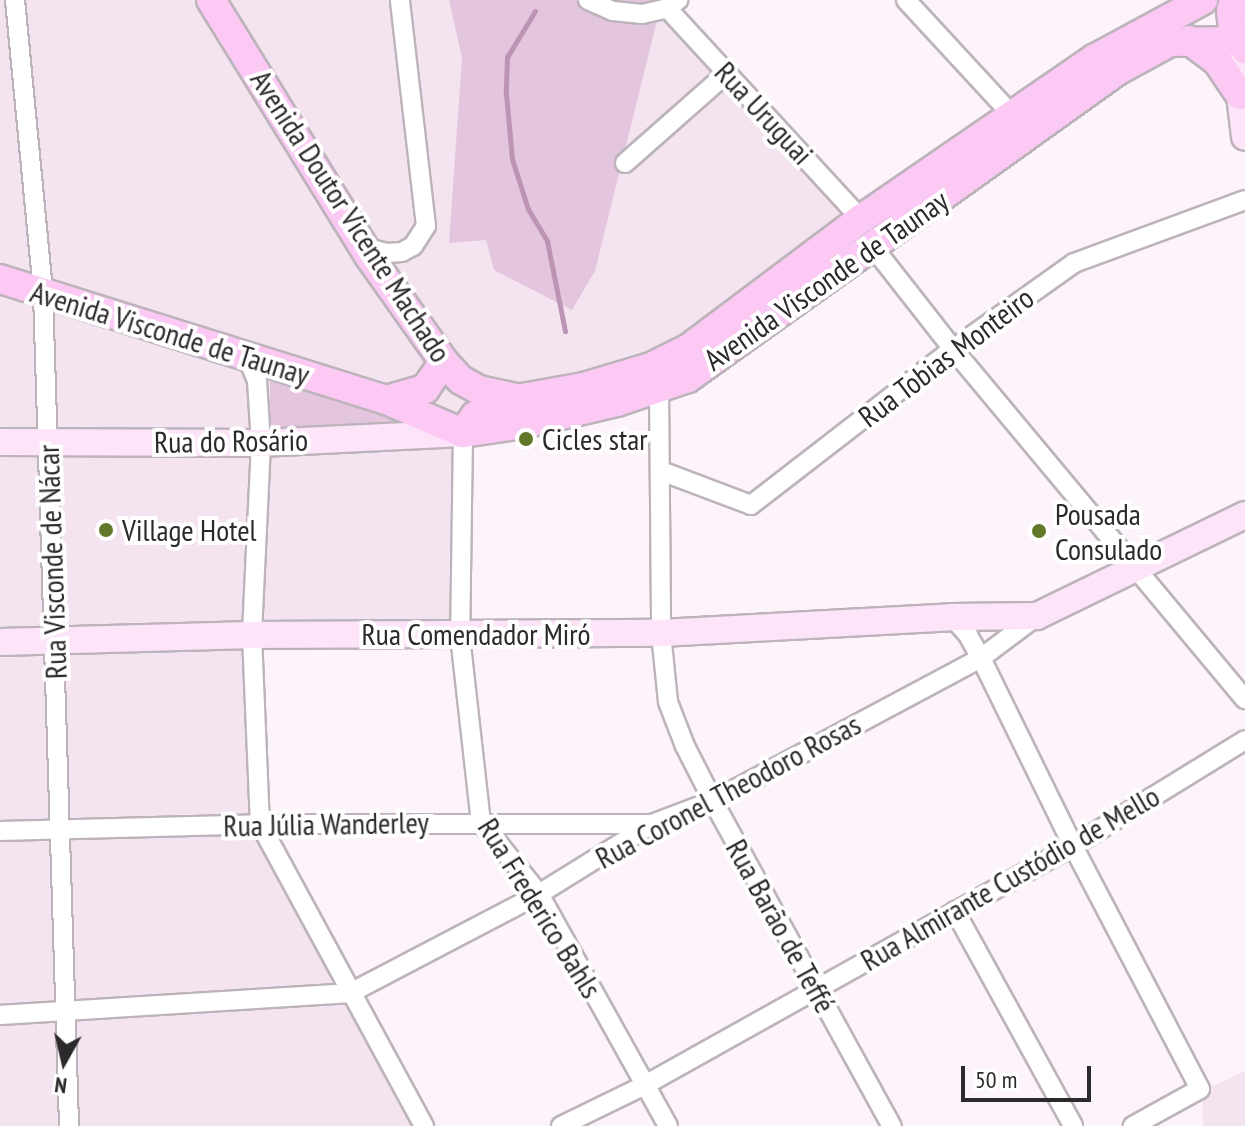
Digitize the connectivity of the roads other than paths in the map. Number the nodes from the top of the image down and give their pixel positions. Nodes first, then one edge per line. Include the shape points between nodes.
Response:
1 (15, 0) edge
2 (211, 0) edge
3 (403, 0) edge
4 (588, 0) edge
5 (906, 0) edge
6 (1203, 0) edge
7 (1234, 0) edge
8 (672, 4) edge
9 (1189, 40) junction
10 (1241, 45) edge
11 (727, 73) junction
12 (1240, 95) junction
13 (1013, 116) junction
14 (1245, 137) edge
15 (625, 163) dead end
16 (1245, 200) edge
17 (861, 219) junction
18 (364, 247) junction
19 (873, 247) junction
20 (0, 279) edge
21 (43, 293) junction
22 (953, 349) junction
23 (247, 357) junction
24 (444, 362) junction
25 (659, 388) junction
26 (517, 398) junction
27 (386, 400) junction
28 (463, 433) junction
29 (0, 442) edge
30 (47, 443) junction
31 (261, 443) junction
32 (661, 471) junction
33 (1245, 515) edge
34 (1137, 567) junction
35 (1037, 616) junction
36 (952, 617) junction
37 (661, 633) junction
38 (252, 635) junction
39 (460, 636) junction
40 (0, 642) edge
41 (56, 642) junction
42 (981, 658) junction
43 (1245, 699) edge
44 (1245, 740) edge
45 (713, 801) junction
46 (481, 822) junction
47 (260, 824) junction
48 (652, 824) junction
49 (0, 831) edge
50 (60, 831) junction
51 (1073, 846) junction
52 (539, 894) junction
53 (955, 911) junction
54 (815, 988) junction
55 (350, 993) junction
56 (66, 1014) junction
57 (0, 1015) edge
58 (645, 1085) junction
59 (69, 1126) edge
60 (424, 1126) edge
61 (561, 1126) edge
62 (668, 1126) edge
63 (892, 1126) edge
64 (1073, 1126) edge
65 (1133, 1126) edge

1 - 21 street, Rua Visconde de Nácar
2 - 18 main road, Avenida Doutor Vicente Machado
3 - 18 street via 426,226 413,246 402,252
4 - 8 street via 613,11 642,14
5 - 13 street
6 - 13 main road, Avenida Visconde de Taunay via 1094,59
7 - 10 main road via 1231,20
8 - 11 street, Rua Uruguai
9 - 10 main road, Avenida Visconde de Taunay
9 - 12 main road via 1217,61
9 - 19 main road, Avenida Visconde de Taunay via 1170,42 1117,71
10 - 12 main road
11 - 15 street
11 - 17 street, Rua Uruguai
12 - 14 main road
13 - 17 main road, Avenida Visconde de Taunay
16 - 22 street, Rua Tobias Monteiro via 1074,263
17 - 26 main road, Avenida Visconde de Taunay via 689,348 651,367 584,387
18 - 24 main road, Avenida Doutor Vicente Machado
19 - 22 street
19 - 25 main road, Avenida Visconde de Taunay via 688,378
20 - 21 main road, Avenida Visconde de Taunay
21 - 23 main road, Avenida Visconde de Taunay
21 - 30 street, Rua Visconde de Nácar
22 - 32 street, Rua Tobias Monteiro via 751,505
22 - 34 street
23 - 27 main road, Avenida Visconde de Taunay
23 - 31 street via 257,381
24 - 26 main road, Avenida Doutor Vicente Machado via 479,390
24 - 27 main road via 425,389
24 - 28 main road
25 - 28 main road, Avenida Visconde de Taunay via 524,424
25 - 32 street, Rua Barão de Teffé
26 - 28 main road via 484,409
27 - 28 main road, Avenida Visconde de Taunay
28 - 31 main road, Rua do Rosário
28 - 39 street, Rua Frederico Bahls
29 - 30 main road, Rua do Rosário
30 - 31 main road, Rua do Rosário
30 - 41 street, Rua Visconde de Nácar
31 - 38 street
32 - 37 street, Rua Barão de Teffé
33 - 34 main road, Rua Coronel Theodoro Rosas
34 - 35 main road, Rua Coronel Theodoro Rosas
34 - 43 street
35 - 36 main road, Rua Comendador Miró
35 - 42 street, Rua Coronel Theodoro Rosas
36 - 37 main road, Rua Comendador Miró
36 - 42 street
37 - 39 main road, Rua Comendador Miró
37 - 45 street, Rua Barão de Teffé via 668,702
38 - 39 main road, Rua Comendador Miró
38 - 41 main road, Rua Comendador Miró
38 - 47 street
39 - 46 street, Rua Frederico Bahls
40 - 41 main road, Rua Comendador Miró
41 - 50 street, Rua Visconde de Nácar
42 - 45 street, Rua Coronel Theodoro Rosas
42 - 51 street
44 - 51 street, Rua Almirante Custódio de Mello
45 - 48 street, Rua Coronel Theodoro Rosas
45 - 54 street, Rua Barão de Teffé
46 - 47 street, Rua Júlia Wanderley
46 - 48 street, Rua Júlia Wanderley
46 - 52 street, Rua Frederico Bahls
47 - 50 street, Rua Júlia Wanderley
47 - 55 street
48 - 52 street, Rua Coronel Theodoro Rosas
49 - 50 street, Rua Júlia Wanderley
50 - 56 street, Rua Visconde de Nácar
51 - 53 street, Rua Almirante Custódio de Mello
51 - 65 street via 1200,1089
52 - 55 street, Rua Coronel Theodoro Rosas
52 - 58 street, Rua Frederico Bahls
53 - 54 street, Rua Almirante Custódio de Mello
53 - 64 street
54 - 58 street, Rua Almirante Custódio de Mello
54 - 63 street, Rua Barão de Teffé
55 - 56 street, Rua Coronel Theodoro Rosas
55 - 60 street
56 - 57 street, Rua Coronel Theodoro Rosas
56 - 59 street, Rua Visconde de Nácar
58 - 61 street, Rua Almirante Custódio de Mello
58 - 62 street, Rua Frederico Bahls

